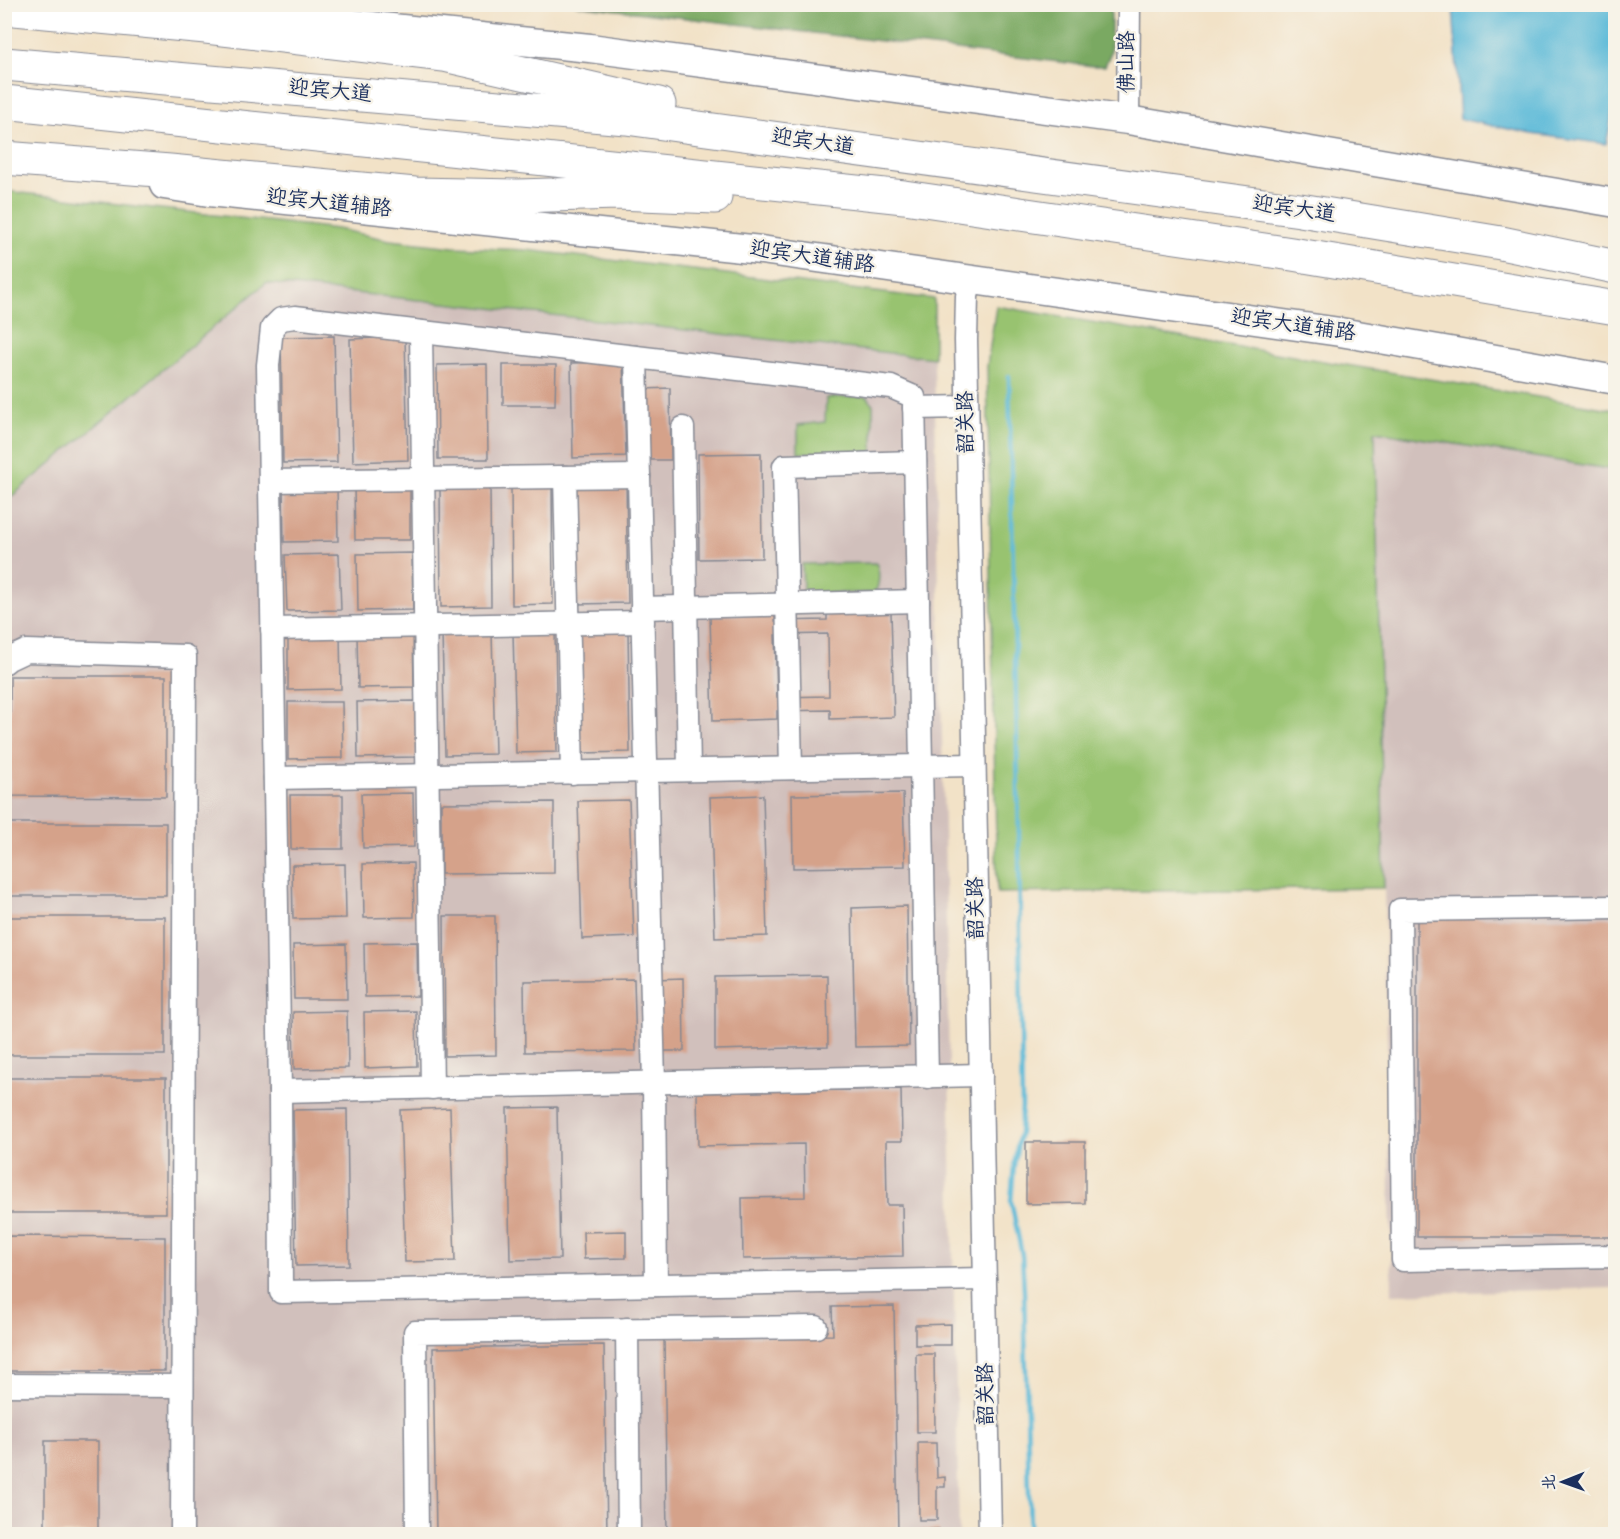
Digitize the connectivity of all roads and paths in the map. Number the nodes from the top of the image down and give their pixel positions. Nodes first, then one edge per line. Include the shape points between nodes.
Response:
1 (112, 4) edge
2 (1129, 4) edge
3 (4, 8) edge
4 (4, 64) edge
5 (4, 102) edge
6 (1128, 120) junction
7 (4, 159) edge
8 (4, 171) edge
9 (101, 175) junction
10 (1616, 202) edge
11 (1300, 210) junction
12 (1501, 243) junction
13 (1292, 254) junction
14 (1616, 255) edge
15 (1616, 267) edge
16 (971, 282) junction
17 (1616, 308) edge
18 (421, 332) junction
19 (636, 357) junction
20 (1616, 380) edge
21 (967, 407) junction
22 (914, 408) junction
23 (683, 428) dead end
24 (915, 462) junction
25 (639, 476) junction
26 (565, 477) junction
27 (424, 479) junction
28 (270, 481) junction
29 (918, 601) junction
30 (787, 604) junction
31 (686, 607) junction
32 (643, 615) junction
33 (569, 623) junction
34 (426, 626) junction
35 (272, 629) junction
36 (4, 663) edge
37 (974, 765) junction
38 (921, 766) junction
39 (791, 768) junction
40 (689, 770) junction
41 (647, 771) junction
42 (572, 772) junction
43 (428, 775) junction
44 (275, 778) junction
45 (1616, 908) edge
46 (981, 1076) junction
47 (927, 1077) junction
48 (654, 1083) junction
49 (432, 1088) junction
50 (280, 1091) junction
51 (1616, 1257) edge
52 (985, 1279) junction
53 (656, 1285) junction
54 (816, 1327) dead end
55 (627, 1329) junction
56 (4, 1385) edge
57 (182, 1386) junction
58 (182, 1534) edge
59 (417, 1534) edge
60 (629, 1534) edge
61 (990, 1534) edge

1 - 6 main road via 590,48
2 - 6 street, 佛山路
3 - 11 highway via 444,55 674,108 917,143
4 - 11 highway, 迎宾大道 via 626,117
5 - 13 highway, 迎宾大道 via 904,197
6 - 10 main road
7 - 9 main road, 迎宾大道辅路
7 - 13 highway via 415,194 617,194 744,199 975,228
8 - 9 main road
9 - 16 main road, 迎宾大道辅路 via 209,192 761,250
11 - 12 highway, 迎宾大道
12 - 14 highway
12 - 15 highway, 迎宾大道
13 - 17 highway, 迎宾大道
16 - 20 main road, 迎宾大道辅路 via 1340,332
16 - 21 street, 韶关路 via 967,296
18 - 19 street
18 - 27 street
18 - 28 street via 295,317 281,319 272,328 268,345
19 - 22 street via 891,387 914,397
19 - 25 street
21 - 22 street
21 - 37 street, 韶关路
22 - 24 street
23 - 31 street
24 - 29 street
24 - 30 street via 784,466
25 - 26 street
25 - 32 street
26 - 27 street
26 - 33 street
27 - 28 street
27 - 34 street
28 - 35 street
29 - 30 street
29 - 38 street
30 - 31 street
30 - 39 street
31 - 32 street
31 - 40 street
32 - 33 street
32 - 41 street
33 - 34 street
33 - 42 street
34 - 35 street
34 - 43 street
35 - 44 street
36 - 57 street via 26,651 185,656
37 - 38 street
37 - 46 street, 韶关路
38 - 39 street
38 - 47 street
39 - 40 street
40 - 41 street
41 - 42 street
41 - 48 street
42 - 43 street
43 - 44 street
43 - 49 street
44 - 50 street
45 - 51 street via 1400,910 1400,921 1403,1260
46 - 47 street
46 - 52 street, 韶关路
47 - 48 street
48 - 49 street
48 - 53 street
49 - 50 street
50 - 53 street via 281,1292
52 - 53 street
52 - 61 street, 韶关路
54 - 55 street
55 - 59 street via 415,1332
55 - 60 street
56 - 57 street
57 - 58 street

